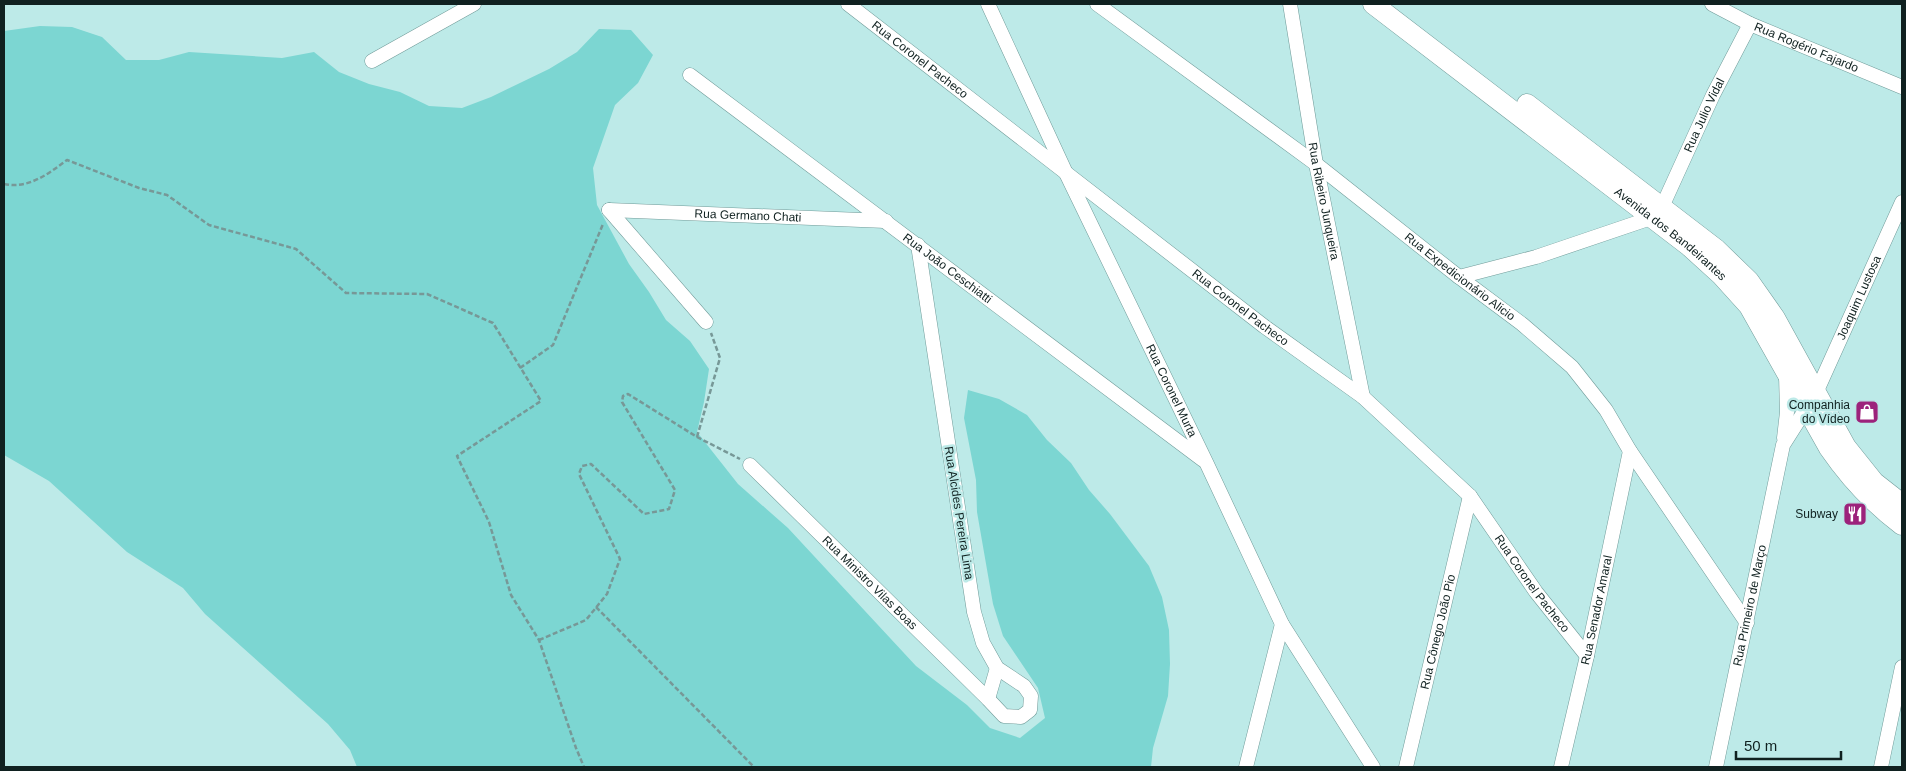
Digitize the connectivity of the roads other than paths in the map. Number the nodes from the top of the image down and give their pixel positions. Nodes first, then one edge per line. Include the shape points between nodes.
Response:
1 (474, 4) edge
2 (848, 4) edge
3 (988, 4) edge
4 (1097, 4) edge
5 (1108, 4) edge
6 (1290, 4) edge
7 (1373, 4) edge
8 (1393, 4) edge
9 (1712, 4) edge
10 (1116, 19) junction
11 (1750, 24) junction
12 (372, 61) dead end
13 (690, 75) dead end
14 (1902, 87) edge
15 (1316, 164) junction
16 (1065, 171) junction
17 (1902, 202) edge
18 (1657, 212) junction
19 (886, 221) junction
20 (918, 245) junction
21 (1459, 277) junction
22 (706, 322) road end
23 (1786, 371) junction
24 (1363, 397) junction
25 (1811, 400) junction
26 (1783, 445) junction
27 (1630, 451) junction
28 (1206, 462) junction
29 (750, 465) road end
30 (1470, 496) junction
31 (1902, 504) edge
32 (1902, 525) edge
33 (1747, 623) junction
34 (1282, 624) junction
35 (1587, 656) junction
36 (1902, 667) edge
37 (997, 668) junction
38 (988, 699) junction
39 (1897, 713) edge
40 (1246, 767) edge
41 (1373, 767) edge
42 (1406, 767) edge
43 (1561, 767) edge
44 (1716, 767) edge
45 (1881, 767) edge

1 - 12 street
2 - 16 street, Rua Coronel Pacheco
3 - 16 street, Rua Coronel Murta
4 - 10 street, Rua Expedicionário Alicio
5 - 10 street
6 - 15 street, Rua Ribeiro Junqueira
7 - 18 street, Avenida dos Bandeirantes
8 - 18 street, Avenida dos Bandeirantes
9 - 11 street, Rua Rogério Fajardo
10 - 15 street, Rua Expedicionário Alicio
11 - 14 street, Rua Rogério Fajardo
11 - 18 street, Rua Julio Vidal
13 - 19 street, Rua João Ceschiatti
15 - 21 street, Rua Expedicionário Alicio
15 - 24 street, Rua Ribeiro Junqueira
16 - 24 street, Rua Coronel Pacheco via 1265,327
16 - 28 street, Rua Coronel Murta
17 - 25 street, Joaquim Lustosa
18 - 21 street via 1536,257
18 - 23 street, Avenida dos Bandeirantes via 1749,306
18 - 25 street, Avenida dos Bandeirantes via 1716,249 1748,281 1774,318
19 - 20 street, Rua João Ceschiatti
19 - 22 street, Rua Germano Chati via 609,210
20 - 28 street, Rua João Ceschiatti
20 - 37 street, Rua Alcides Pereira Lima via 974,612 983,643
21 - 27 street, Rua Expedicionário Alicio via 1522,324 1572,368 1606,410
23 - 25 street, Avenida dos Bandeirantes
23 - 26 street, Rua Primeiro de Março via 1787,412
24 - 30 street, Rua Coronel Pacheco
25 - 26 street, Rua Primeiro de Março
25 - 31 street, Avenida dos Bandeirantes via 1874,482
25 - 32 street, Avenida dos Bandeirantes via 1841,465
26 - 33 street, Rua Primeiro de Março
27 - 33 street, Rua Expedicionário Alicio
27 - 35 street, Rua Senador Amaral
28 - 34 street, Rua Coronel Murta
29 - 38 street, Rua Ministro Vilas Boas
30 - 35 street, Rua Coronel Pacheco via 1536,592
30 - 42 street, Rua Cônego João Pio
33 - 44 street, Rua Primeiro de Março
34 - 40 street
34 - 41 street, Rua Coronel Murta
35 - 43 street, Rua Senador Amaral
36 - 39 street
37 - 38 street
37 - 38 street, Rua Alcides Pereira Lima via 1024,686 1031,696 1030,710 1021,717 1004,716
39 - 45 street

